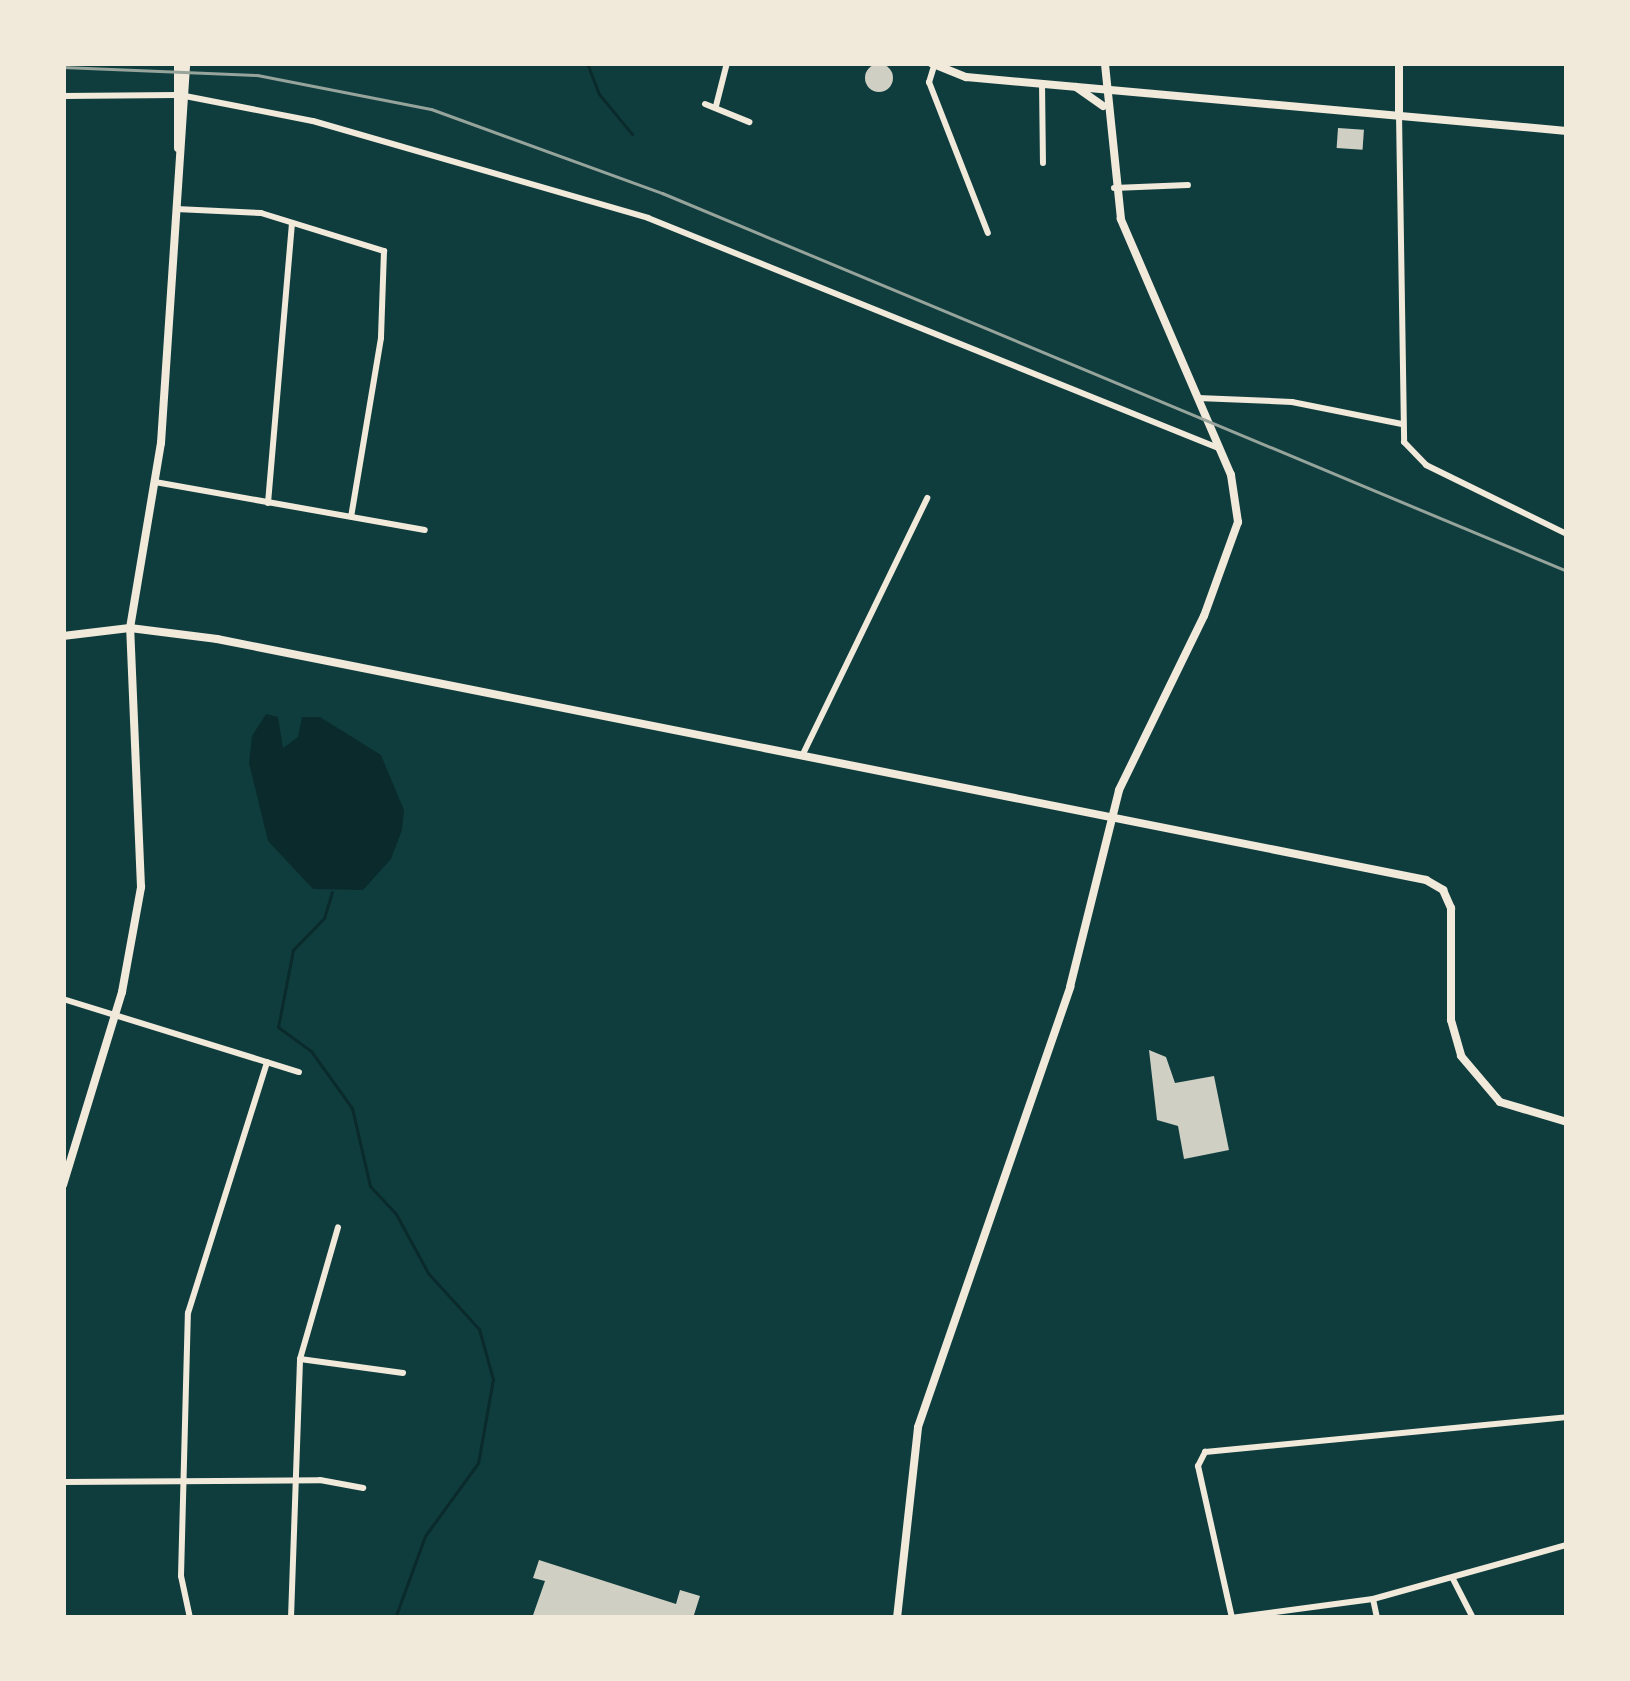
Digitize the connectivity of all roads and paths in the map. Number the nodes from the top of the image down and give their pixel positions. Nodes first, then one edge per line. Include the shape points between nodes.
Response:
1 (182, 63) edge
2 (727, 63) edge
3 (1105, 63) edge
4 (1399, 63) edge
5 (932, 64) edge
6 (1042, 82) junction
7 (1070, 85) junction
8 (1105, 85) junction
9 (63, 96) edge
10 (181, 96) junction
11 (705, 104) dead end
12 (716, 106) junction
13 (1106, 111) junction
14 (1399, 113) junction
15 (749, 122) dead end
16 (1567, 130) edge
17 (1043, 163) dead end
18 (1188, 184) dead end
19 (1114, 188) junction
20 (176, 208) junction
21 (292, 223) junction
22 (988, 233) dead end
23 (1198, 398) junction
24 (1402, 424) junction
25 (1220, 448) junction
26 (155, 482) junction
27 (926, 498) dead end
28 (268, 503) junction
29 (351, 517) junction
30 (425, 530) dead end
31 (1567, 534) edge
32 (130, 628) junction
33 (63, 636) edge
34 (802, 756) junction
35 (1111, 815) junction
36 (63, 999) edge
37 (116, 1013) junction
38 (267, 1062) junction
39 (299, 1072) dead end
40 (1567, 1122) edge
41 (63, 1185) edge
42 (338, 1227) dead end
43 (300, 1359) junction
44 (403, 1373) dead end
45 (1567, 1417) edge
46 (182, 1480) junction
47 (297, 1480) junction
48 (63, 1482) edge
49 (363, 1488) dead end
50 (1567, 1545) edge
51 (1453, 1580) junction
52 (1373, 1599) junction
53 (190, 1618) edge
54 (291, 1618) edge
55 (897, 1618) edge
56 (1231, 1618) edge
57 (1377, 1618) edge
58 (1473, 1618) edge

1 - 10 street
2 - 12 street
3 - 8 street
4 - 14 street
5 - 6 street via 966,77
5 - 22 street via 929,82
6 - 7 street
6 - 17 street
7 - 8 street
7 - 13 street
8 - 13 street
8 - 14 street
9 - 10 street
10 - 20 street
10 - 25 street via 313,121 648,218
11 - 12 street
12 - 15 street
13 - 19 street
14 - 16 street
14 - 24 street
18 - 19 street
19 - 23 street
20 - 21 street
20 - 26 street
21 - 28 street
21 - 29 street via 376,246 386,257 378,362
23 - 24 street via 1292,402
23 - 25 street
24 - 31 street via 1416,460
25 - 35 street via 1237,496 1234,541
26 - 28 street
26 - 32 street
27 - 34 street
28 - 29 street
29 - 30 street
32 - 33 street
32 - 34 street
32 - 37 street via 142,847 138,915
34 - 35 street
35 - 40 street via 1438,886 1451,914 1451,1020 1460,1056 1488,1093 1514,1110
35 - 55 street via 1070,987 917,1426
36 - 37 street
37 - 38 street
37 - 41 street
38 - 39 street
38 - 46 street via 188,1313
42 - 43 street
43 - 44 street
43 - 47 street
45 - 56 street via 1199,1458
46 - 47 street
46 - 48 street
46 - 53 street via 181,1576
47 - 49 street
47 - 54 street
50 - 51 street
51 - 52 street
51 - 58 street
52 - 56 street
52 - 57 street

